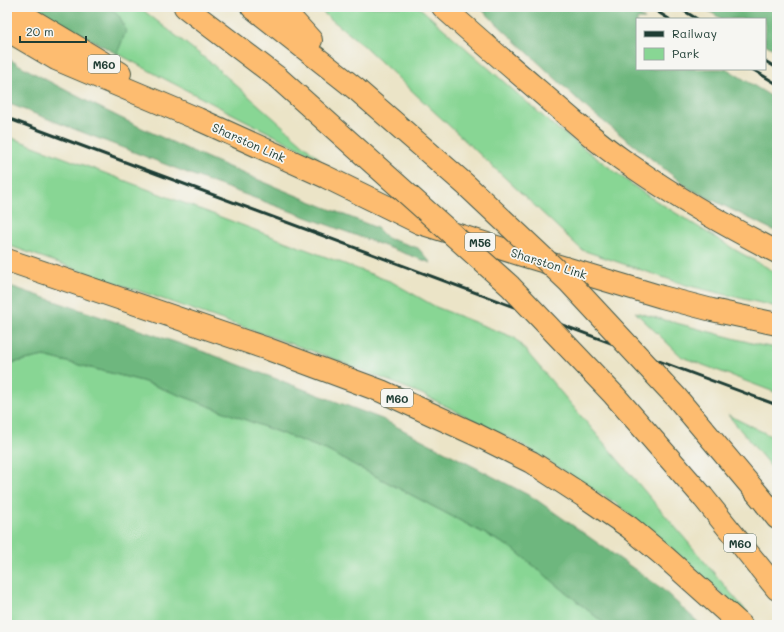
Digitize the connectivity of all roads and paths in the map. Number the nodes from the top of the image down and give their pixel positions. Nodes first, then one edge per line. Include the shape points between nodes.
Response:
1 (10, 7) edge
2 (184, 7) edge
3 (252, 7) edge
4 (281, 7) edge
5 (443, 7) edge
6 (7, 30) edge
7 (356, 88) junction
8 (198, 119) junction
9 (777, 252) edge
10 (7, 260) edge
11 (777, 324) edge
12 (771, 511) edge
13 (777, 589) edge
14 (741, 625) edge

1 - 8 highway, M60
2 - 13 highway, M60, bridge via 277,77 510,286 614,395 703,497
3 - 7 highway
4 - 7 highway
5 - 9 highway via 576,123 632,167 686,201
6 - 8 highway, M56 via 56,59
7 - 12 highway, bridge via 466,185 569,282 677,398
8 - 11 highway, Sharston Link / M56 via 420,223 662,297
10 - 14 highway, M60 via 246,341 380,391 479,436 531,462 629,527

